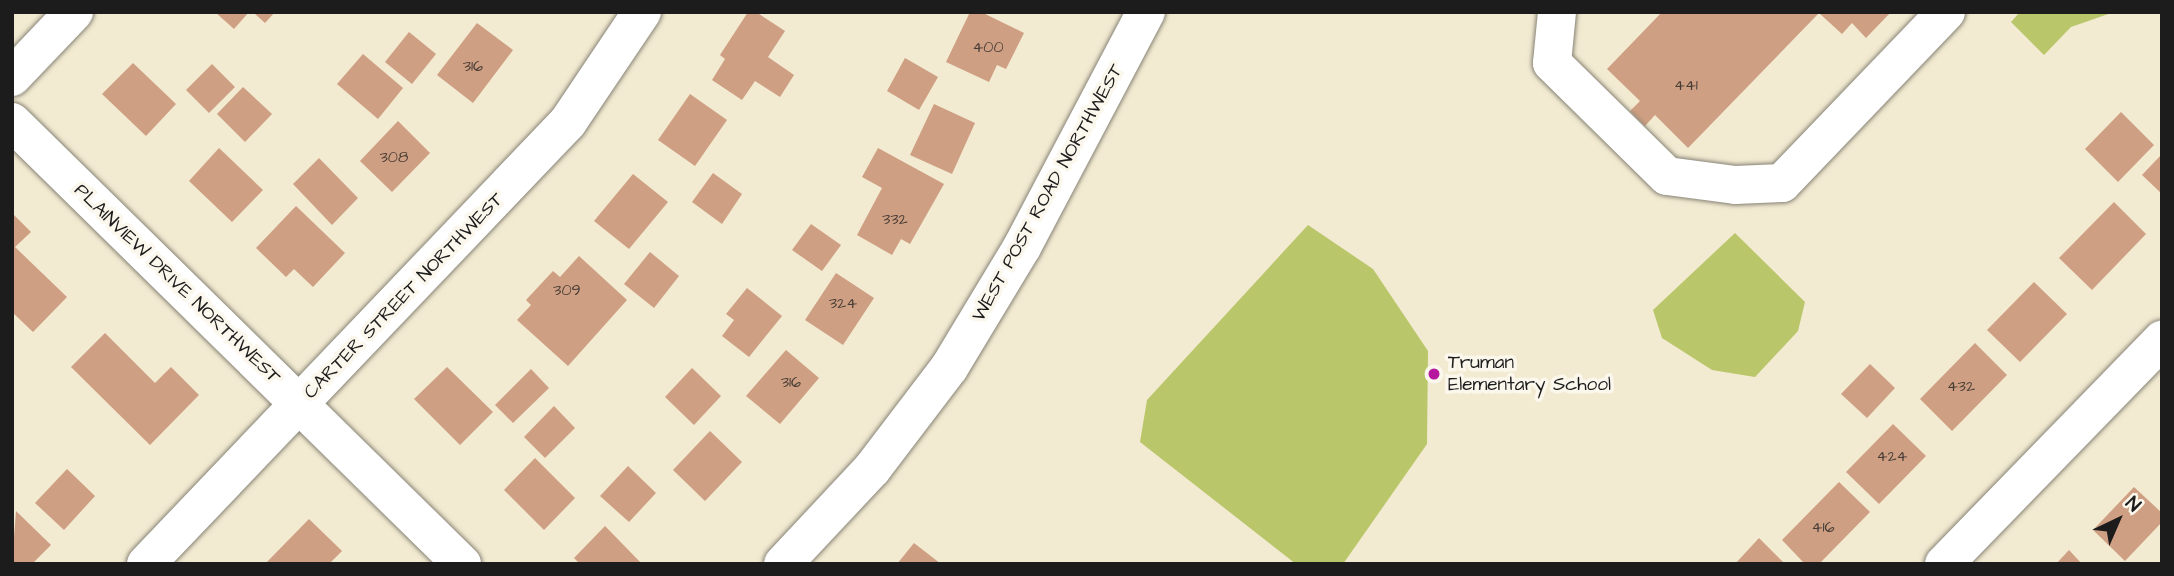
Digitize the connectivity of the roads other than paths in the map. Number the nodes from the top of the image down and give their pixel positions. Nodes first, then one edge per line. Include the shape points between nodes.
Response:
1 (74, 12) edge
2 (642, 12) edge
3 (1146, 12) edge
4 (1558, 12) edge
5 (1946, 12) edge
6 (12, 77) edge
7 (12, 122) edge
8 (2162, 340) edge
9 (300, 405) junction
10 (146, 564) edge
11 (462, 564) edge
12 (783, 564) edge
13 (1944, 564) edge

1 - 6 street
2 - 9 street, CARTER STREET NORTHWEST via 568,122
3 - 12 street, WEST POST ROAD NORTHWEST via 1022,247 949,368 872,469
4 - 5 street via 1552,63 1667,176 1735,185 1782,183
7 - 9 street, PLAINVIEW DRIVE NORTHWEST
8 - 13 street
9 - 10 street, CARTER STREET NORTHWEST
9 - 11 street, PLAINVIEW DRIVE NORTHWEST

